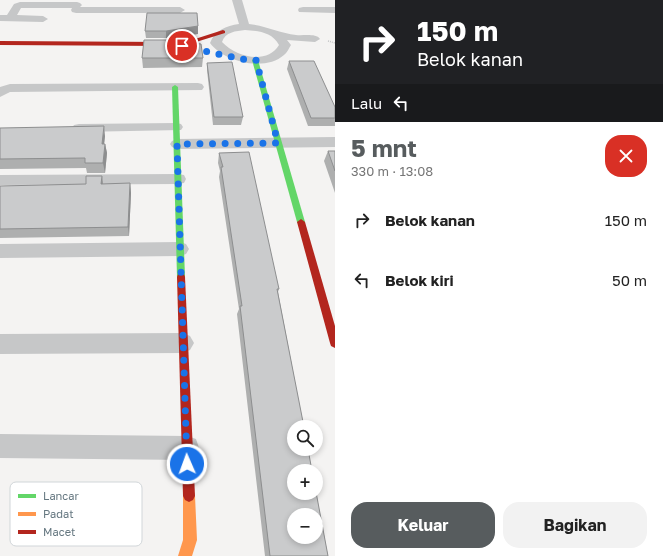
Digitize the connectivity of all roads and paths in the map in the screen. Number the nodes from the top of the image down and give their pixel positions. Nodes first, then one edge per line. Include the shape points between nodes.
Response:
1 (237, 0) edge
2 (298, 0) edge
3 (79, 5) edge
4 (180, 10) edge
5 (303, 10) junction
6 (335, 10) edge
7 (5, 19) edge
8 (43, 19) dead end
9 (72, 20) dead end
10 (309, 22) dead end
11 (245, 27) junction
12 (223, 32) junction
13 (276, 34) junction
14 (0, 44) edge
15 (166, 44) junction
16 (283, 50) junction
17 (229, 55) junction
18 (256, 60) junction
19 (175, 87) junction
20 (198, 87) dead end
21 (0, 93) edge
22 (176, 127) junction
23 (69, 128) edge
24 (335, 142) edge
25 (278, 143) junction
26 (177, 144) junction
27 (178, 179) junction
28 (0, 180) edge
29 (180, 249) junction
30 (0, 251) edge
31 (183, 343) junction
32 (335, 343) edge
33 (0, 344) edge
34 (0, 446) edge
35 (187, 448) junction
36 (185, 556) edge

1 - 11 street
2 - 5 street
3 - 4 street
3 - 7 street via 20,5
3 - 9 street
5 - 6 street
5 - 10 street
7 - 8 street
11 - 12 street
11 - 13 street
12 - 15 street via 196,40
12 - 17 street via 217,37 216,43 220,50
13 - 16 street via 285,45
13 - 16 street via 319,43
14 - 15 street
15 - 17 street
16 - 18 street via 277,55
17 - 18 street
18 - 25 street
19 - 20 street
19 - 21 street via 10,88
19 - 22 street
22 - 23 street
22 - 26 street
24 - 25 street
25 - 26 street
25 - 32 street
26 - 27 street
27 - 28 street
27 - 29 street
29 - 30 street
29 - 31 street
31 - 33 street
31 - 35 street
34 - 35 street
35 - 36 street via 190,540

